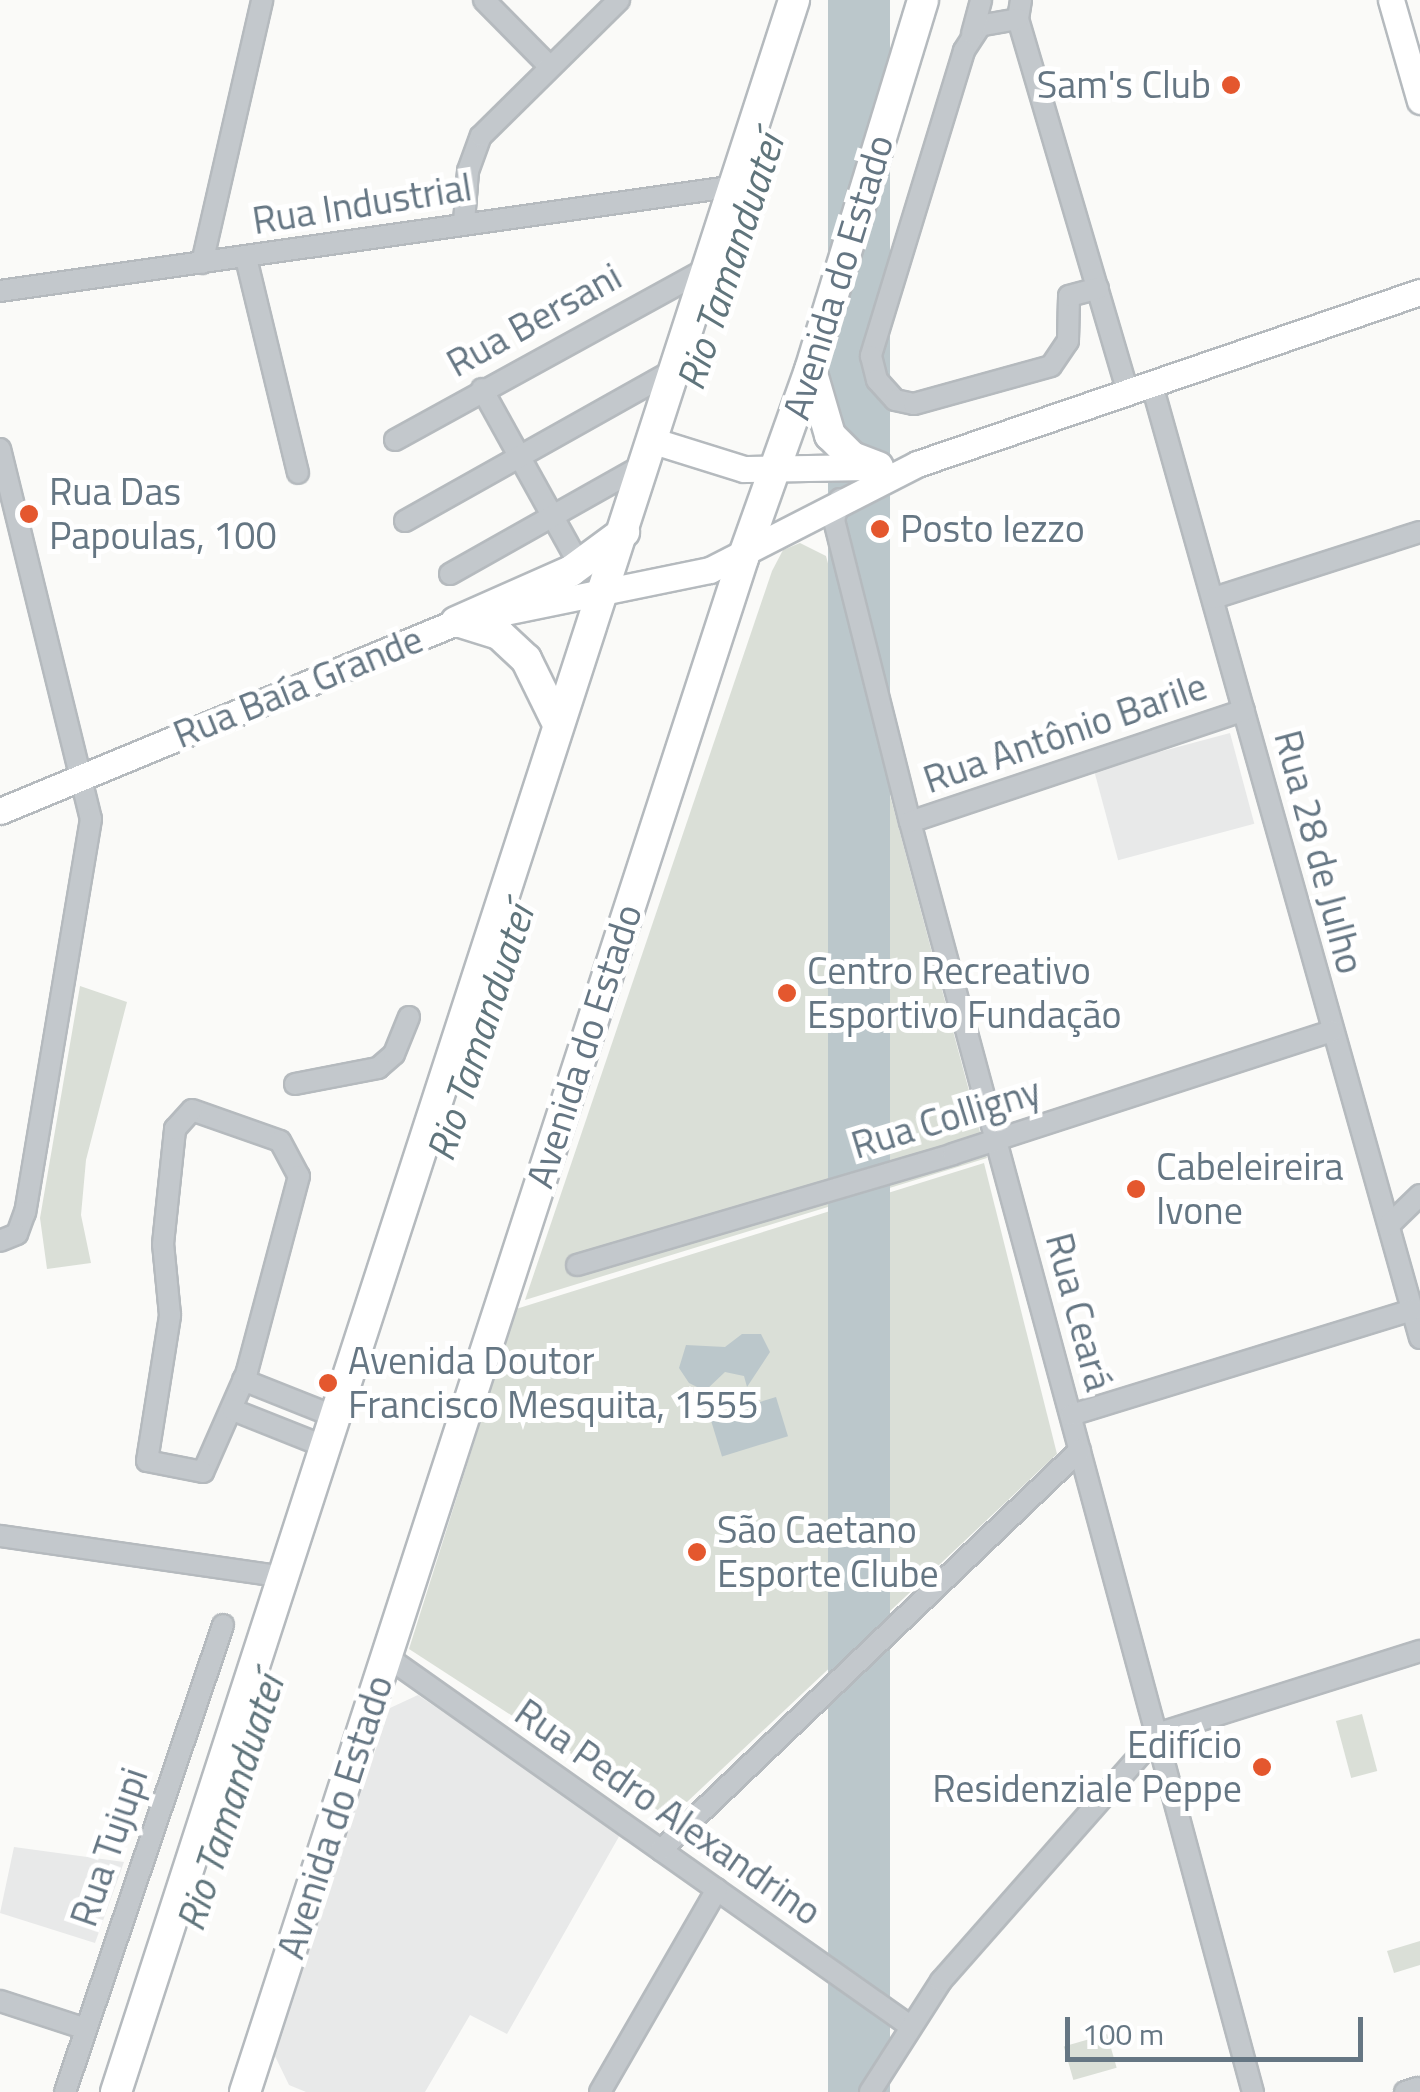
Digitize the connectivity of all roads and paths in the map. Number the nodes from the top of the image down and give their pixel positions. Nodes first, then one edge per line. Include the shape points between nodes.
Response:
1 (262, 0) edge
2 (484, 0) edge
3 (619, 0) edge
4 (794, 0) edge
5 (924, 0) edge
6 (980, 0) edge
7 (1390, 0) edge
8 (1019, 9) edge
9 (972, 34) junction
10 (550, 66) junction
11 (1420, 101) edge
12 (736, 186) junction
13 (464, 222) junction
14 (246, 258) junction
15 (202, 263) junction
16 (710, 267) junction
17 (1098, 288) junction
18 (0, 291) edge
19 (1420, 292) edge
20 (676, 368) junction
21 (810, 370) junction
22 (482, 388) junction
23 (1140, 389) junction
24 (395, 440) dead end
25 (0, 449) edge
26 (660, 451) junction
27 (520, 456) junction
28 (917, 464) junction
29 (878, 467) junction
30 (776, 469) junction
31 (298, 473) dead end
32 (840, 499) junction
33 (552, 515) junction
34 (405, 521) dead end
35 (790, 526) junction
36 (624, 532) junction
37 (1420, 532) edge
38 (843, 550) junction
39 (743, 558) junction
40 (580, 566) junction
41 (450, 574) dead end
42 (619, 585) junction
43 (1214, 598) junction
44 (458, 622) junction
45 (1244, 710) junction
46 (558, 724) junction
47 (81, 776) junction
48 (0, 811) edge
49 (910, 822) junction
50 (409, 1017) dead end
51 (1332, 1030) junction
52 (295, 1084) dead end
53 (996, 1140) junction
54 (1420, 1195) edge
55 (1386, 1215) junction
56 (0, 1241) edge
57 (577, 1265) dead end
58 (1413, 1310) junction
59 (1420, 1338) edge
60 (243, 1380) junction
61 (233, 1410) junction
62 (331, 1415) junction
63 (1071, 1415) junction
64 (322, 1445) junction
65 (1080, 1450) junction
66 (0, 1536) edge
67 (279, 1576) junction
68 (223, 1626) dead end
69 (1420, 1652) edge
70 (386, 1656) junction
71 (1160, 1733) junction
72 (661, 1850) junction
73 (717, 1890) junction
74 (0, 2001) edge
75 (910, 2026) junction
76 (83, 2028) junction
77 (65, 2092) edge
78 (116, 2092) edge
79 (245, 2092) edge
80 (600, 2092) edge
81 (870, 2092) edge
82 (1254, 2092) edge

1 - 15 street
2 - 10 street
3 - 10 street
4 - 12 highway
5 - 21 highway, Avenida do Estado
6 - 9 street
7 - 11 main road
8 - 9 street
8 - 17 street, Rua 28 de Julho
9 - 17 street via 871,356 876,380 895,400 914,404 1051,366 1068,341 1069,296
10 - 13 street via 473,150
12 - 13 street, Rua Industrial
12 - 16 highway
13 - 14 street, Rua Industrial
14 - 15 street, Rua Industrial
14 - 31 street
15 - 18 street, Rua Industrial
16 - 20 highway
16 - 22 street, Rua Bersani
17 - 23 street, Rua 28 de Julho
19 - 23 main road
20 - 26 highway
20 - 27 street
21 - 29 highway via 830,435 852,458
21 - 30 highway, Avenida do Estado
22 - 24 street, Rua Bersani
22 - 27 street
23 - 28 main road
23 - 43 street, Rua 28 de Julho
25 - 47 street
26 - 30 main road
26 - 33 street
26 - 36 highway
27 - 33 street
27 - 34 street
28 - 29 main road
28 - 32 main road, Rua Baía Grande
29 - 30 main road
30 - 39 highway, Avenida do Estado
32 - 35 main road, Rua Baía Grande
32 - 38 street, Rua Ceará via 834,520
33 - 40 street
33 - 41 street
35 - 38 street via 822,532
35 - 39 main road, Rua Baía Grande
36 - 40 highway
36 - 42 highway
37 - 43 street
38 - 49 street, Rua Ceará
39 - 42 main road, Rua Baía Grande
39 - 70 highway, Avenida do Estado
40 - 44 highway
42 - 44 main road, Rua Baía Grande
42 - 46 highway
43 - 45 street, Rua 28 de Julho
44 - 46 highway via 499,634 526,659
44 - 47 main road, Rua Baía Grande
45 - 49 street, Rua Antônio Barile
45 - 51 street, Rua 28 de Julho
46 - 62 highway
47 - 48 main road, Rua Baía Grande
47 - 56 street via 91,819 25,1212 17,1234
49 - 53 street, Rua Ceará
50 - 52 street via 394,1054 378,1068
51 - 53 street, Rua Colligny
51 - 55 street, Rua 28 de Julho
53 - 57 street, Rua Colligny
53 - 63 street, Rua Ceará
54 - 55 street
55 - 58 street, Rua 28 de Julho
58 - 59 street, Rua 28 de Julho
58 - 63 street
60 - 61 street
60 - 61 street via 300,1176 280,1141 192,1110 176,1129 163,1244 170,1315 148,1461 207,1470
60 - 62 street
61 - 64 street
62 - 64 highway
63 - 65 street, Rua Ceará
64 - 67 highway
65 - 71 street, Rua Ceará
65 - 72 street
66 - 67 street
67 - 78 highway
68 - 76 street, Rua Tujupi
69 - 71 street
70 - 72 street, Rua Pedro Alexandrino
70 - 79 highway, Avenida do Estado
71 - 75 street via 941,1981
71 - 82 street, Rua Ceará
72 - 73 street, Rua Pedro Alexandrino
73 - 75 street, Rua Pedro Alexandrino
73 - 80 street
74 - 76 street
75 - 81 street
76 - 77 street, Rua Tujupi

